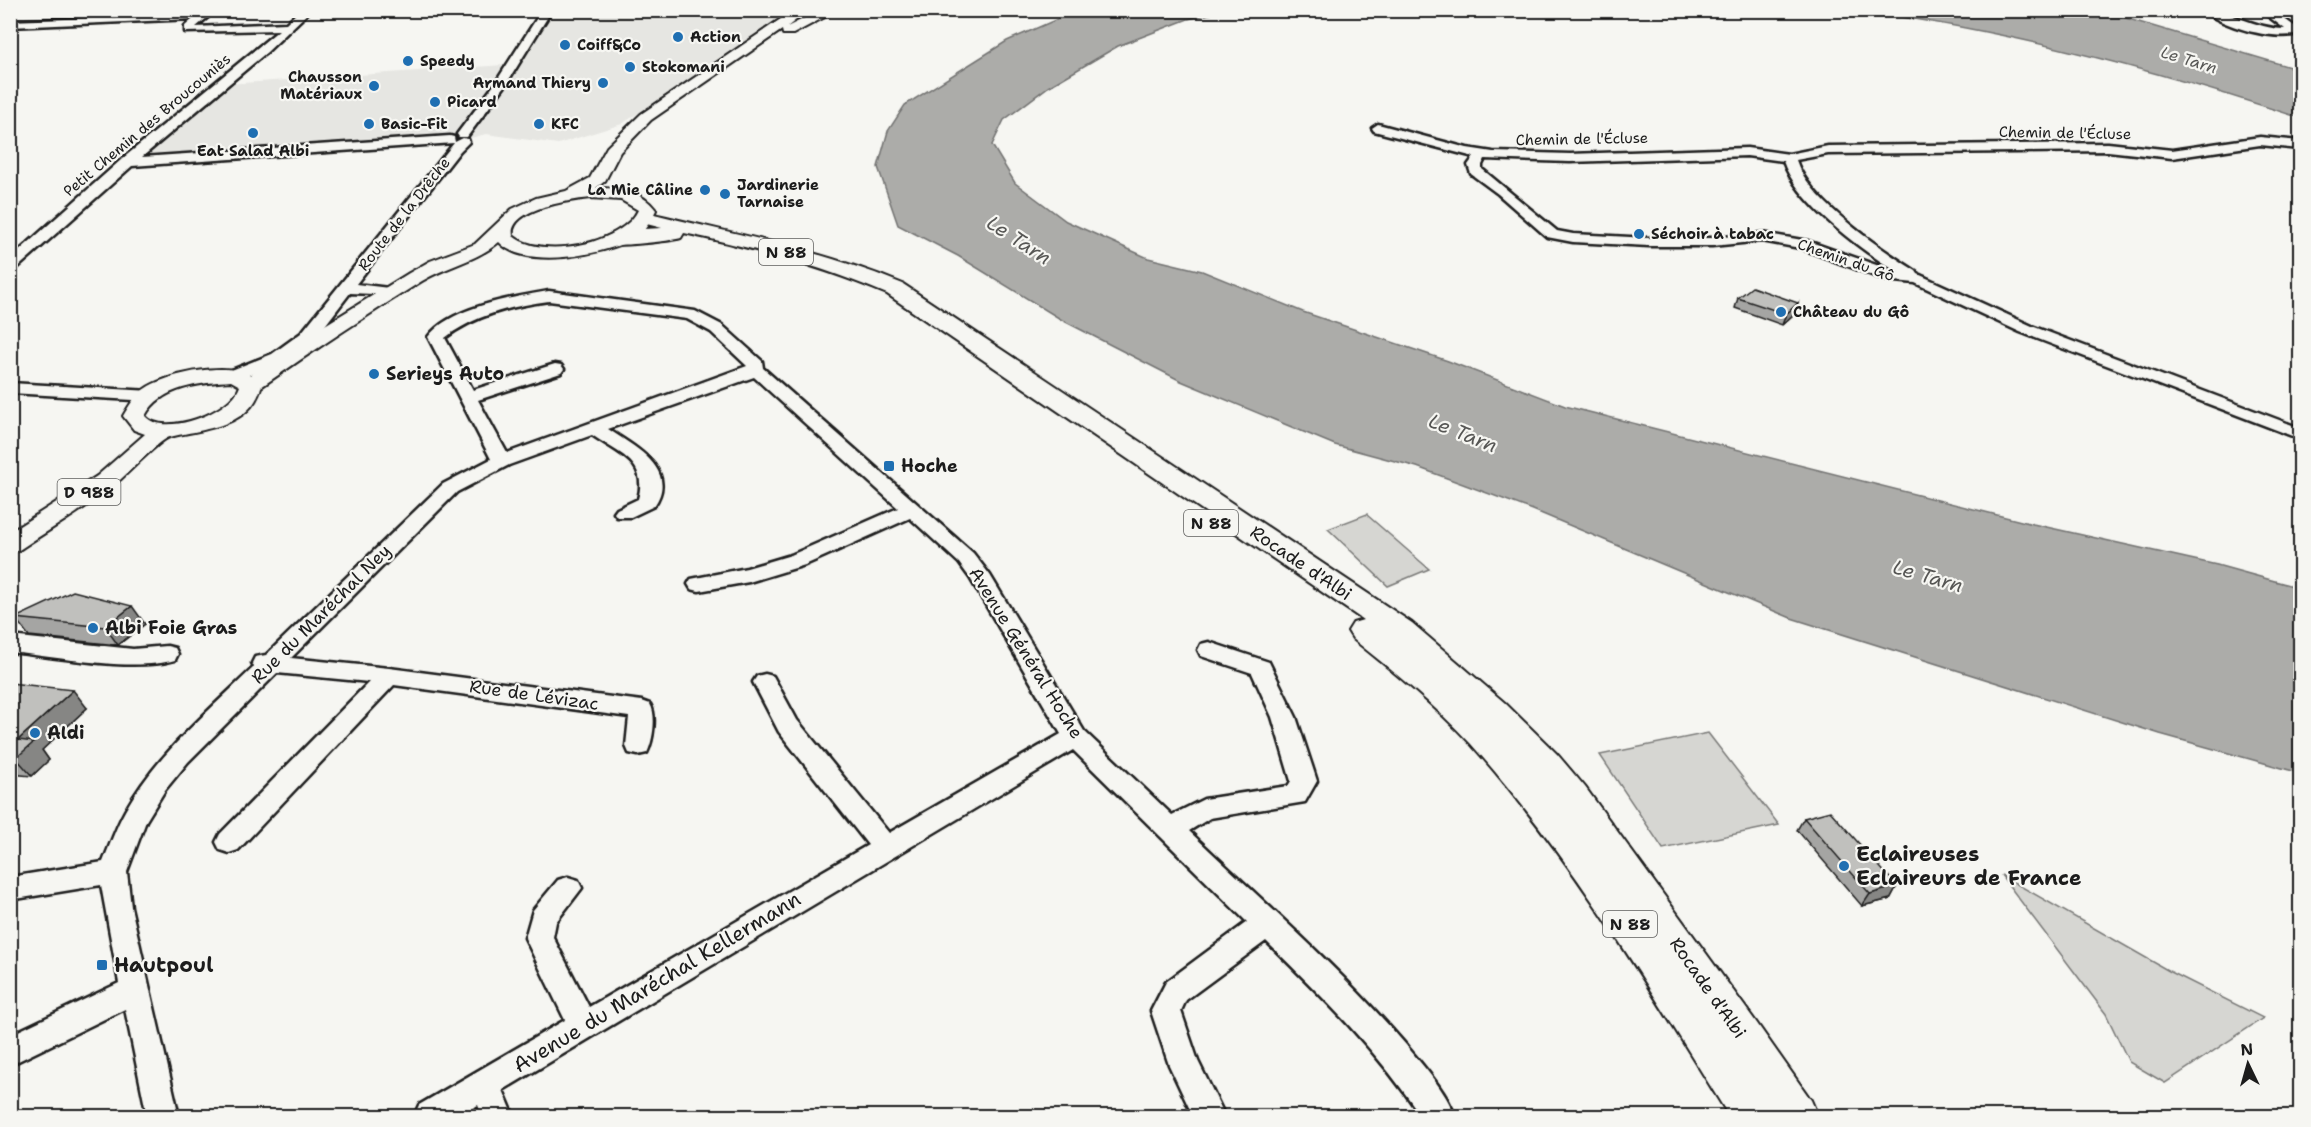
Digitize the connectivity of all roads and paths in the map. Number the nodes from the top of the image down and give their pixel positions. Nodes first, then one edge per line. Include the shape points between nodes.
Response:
1 (306, 10) edge
2 (547, 10) edge
3 (803, 10) edge
4 (823, 10) edge
5 (832, 10) edge
6 (2207, 10) edge
7 (2265, 10) edge
8 (2275, 17) junction
9 (2296, 19) dead end
10 (10, 24) edge
11 (289, 26) junction
12 (2298, 32) edge
13 (772, 39) junction
14 (1378, 128) dead end
15 (463, 135) junction
16 (2301, 145) edge
17 (1482, 154) junction
18 (1788, 158) junction
19 (127, 162) junction
20 (572, 195) junction
21 (624, 195) junction
22 (504, 228) junction
23 (630, 229) junction
24 (531, 251) junction
25 (10, 267) edge
26 (1918, 279) junction
27 (346, 288) junction
28 (391, 292) junction
29 (555, 369) dead end
30 (754, 371) junction
31 (243, 379) junction
32 (10, 388) edge
33 (151, 396) junction
34 (469, 397) junction
35 (594, 428) junction
36 (161, 431) junction
37 (2301, 435) edge
38 (502, 461) junction
39 (912, 510) junction
40 (624, 513) dead end
41 (10, 544) edge
42 (699, 584) dead end
43 (10, 644) edge
44 (1209, 650) dead end
45 (167, 654) dead end
46 (263, 663) junction
47 (389, 676) junction
48 (765, 682) dead end
49 (1075, 737) junction
50 (638, 746) dead end
51 (1169, 830) junction
52 (229, 842) dead end
53 (885, 847) junction
54 (113, 872) junction
55 (568, 888) dead end
56 (10, 889) edge
57 (1268, 923) junction
58 (136, 989) junction
59 (583, 1025) junction
60 (10, 1051) edge
61 (485, 1084) junction
62 (164, 1116) edge
63 (430, 1116) edge
64 (498, 1116) edge
65 (1209, 1116) edge
66 (1439, 1116) edge
67 (1754, 1116) edge
68 (1795, 1116) edge

1 - 11 street, Petit Chemin des Broucouniès
2 - 15 street, Route de la Drêche
3 - 20 main road via 667,101 627,133 597,181
4 - 13 main road
5 - 13 main road
6 - 12 street via 2259,32
7 - 8 street
8 - 9 street
8 - 12 street
10 - 11 street via 202,15 189,30
11 - 19 street, Petit Chemin des Broucouniès
13 - 21 main road via 637,132 617,165 615,182
14 - 17 street, Chemin de l'Écluse
15 - 19 street
15 - 27 street, Route de la Drêche
16 - 18 street, Chemin de l'Écluse via 2260,141 2172,154 2108,147 1828,150
17 - 18 street, Chemin de l'Écluse via 1569,158 1747,152
17 - 26 street, Chemin du Gô via 1476,171 1552,234 1649,242 1773,238 1818,249 1890,277
18 - 26 street via 1802,183 1842,228
19 - 25 street, Petit Chemin des Broucouniès
20 - 21 main road
20 - 22 main road via 521,212
21 - 23 main road via 642,203 647,210
22 - 24 main road via 508,242
22 - 28 main road via 481,248 437,265
23 - 24 main road via 573,251
23 - 67 highway, Rocade d'Albi / N 88 via 701,238 838,278 880,298 1389,648 1491,743 1562,825
23 - 68 highway, Rocade d'Albi / N 88 via 754,242 895,289 1401,631 1490,708 1588,817
24 - 28 main road via 452,267
26 - 37 street, Chemin du Gô via 2026,329
27 - 28 street, Route de la Drêche
27 - 31 street, Route de la Drêche via 307,337
28 - 31 main road
29 - 34 street
30 - 34 street, Avenue Général Hoche via 756,365 699,316 549,296 458,320 436,337
30 - 35 street, Rue du Maréchal Ney
30 - 39 street, Avenue Général Hoche
31 - 33 main road via 206,376 186,380
31 - 36 main road via 252,392 247,400 219,418
32 - 33 street
33 - 36 main road via 136,410 135,422
34 - 38 street
35 - 38 street, Rue du Maréchal Ney
35 - 40 street via 636,455 653,483 647,502
36 - 41 main road, D 988 via 105,481
38 - 46 street, Rue du Maréchal Ney via 436,500
39 - 42 street via 798,560 749,575
39 - 49 street, Avenue Général Hoche via 966,558 979,575
43 - 45 street via 133,657
44 - 51 street via 1261,668 1284,717 1304,781 1296,795 1204,809
46 - 47 street, Rue de Lévizac
46 - 54 street, Rue du Maréchal Ney via 156,783 134,818
47 - 50 street, Rue de Lévizac via 642,710
47 - 52 street
48 - 53 street via 788,726
49 - 51 street, Avenue Général Hoche
49 - 53 street, Avenue du Maréchal Kellermann
51 - 57 street, Avenue Général Hoche
53 - 59 street, Avenue du Maréchal Kellermann
54 - 56 street
54 - 58 street, Rue du Maréchal Ney
55 - 59 street via 543,918 539,938
57 - 65 street via 1176,991 1166,1011 1184,1065
57 - 66 street, Avenue Général Hoche via 1363,1017
58 - 60 street
58 - 62 street, Rue du Maréchal Ney
59 - 61 street, Avenue du Maréchal Kellermann
61 - 63 street, Avenue du Maréchal Kellermann
61 - 64 street

